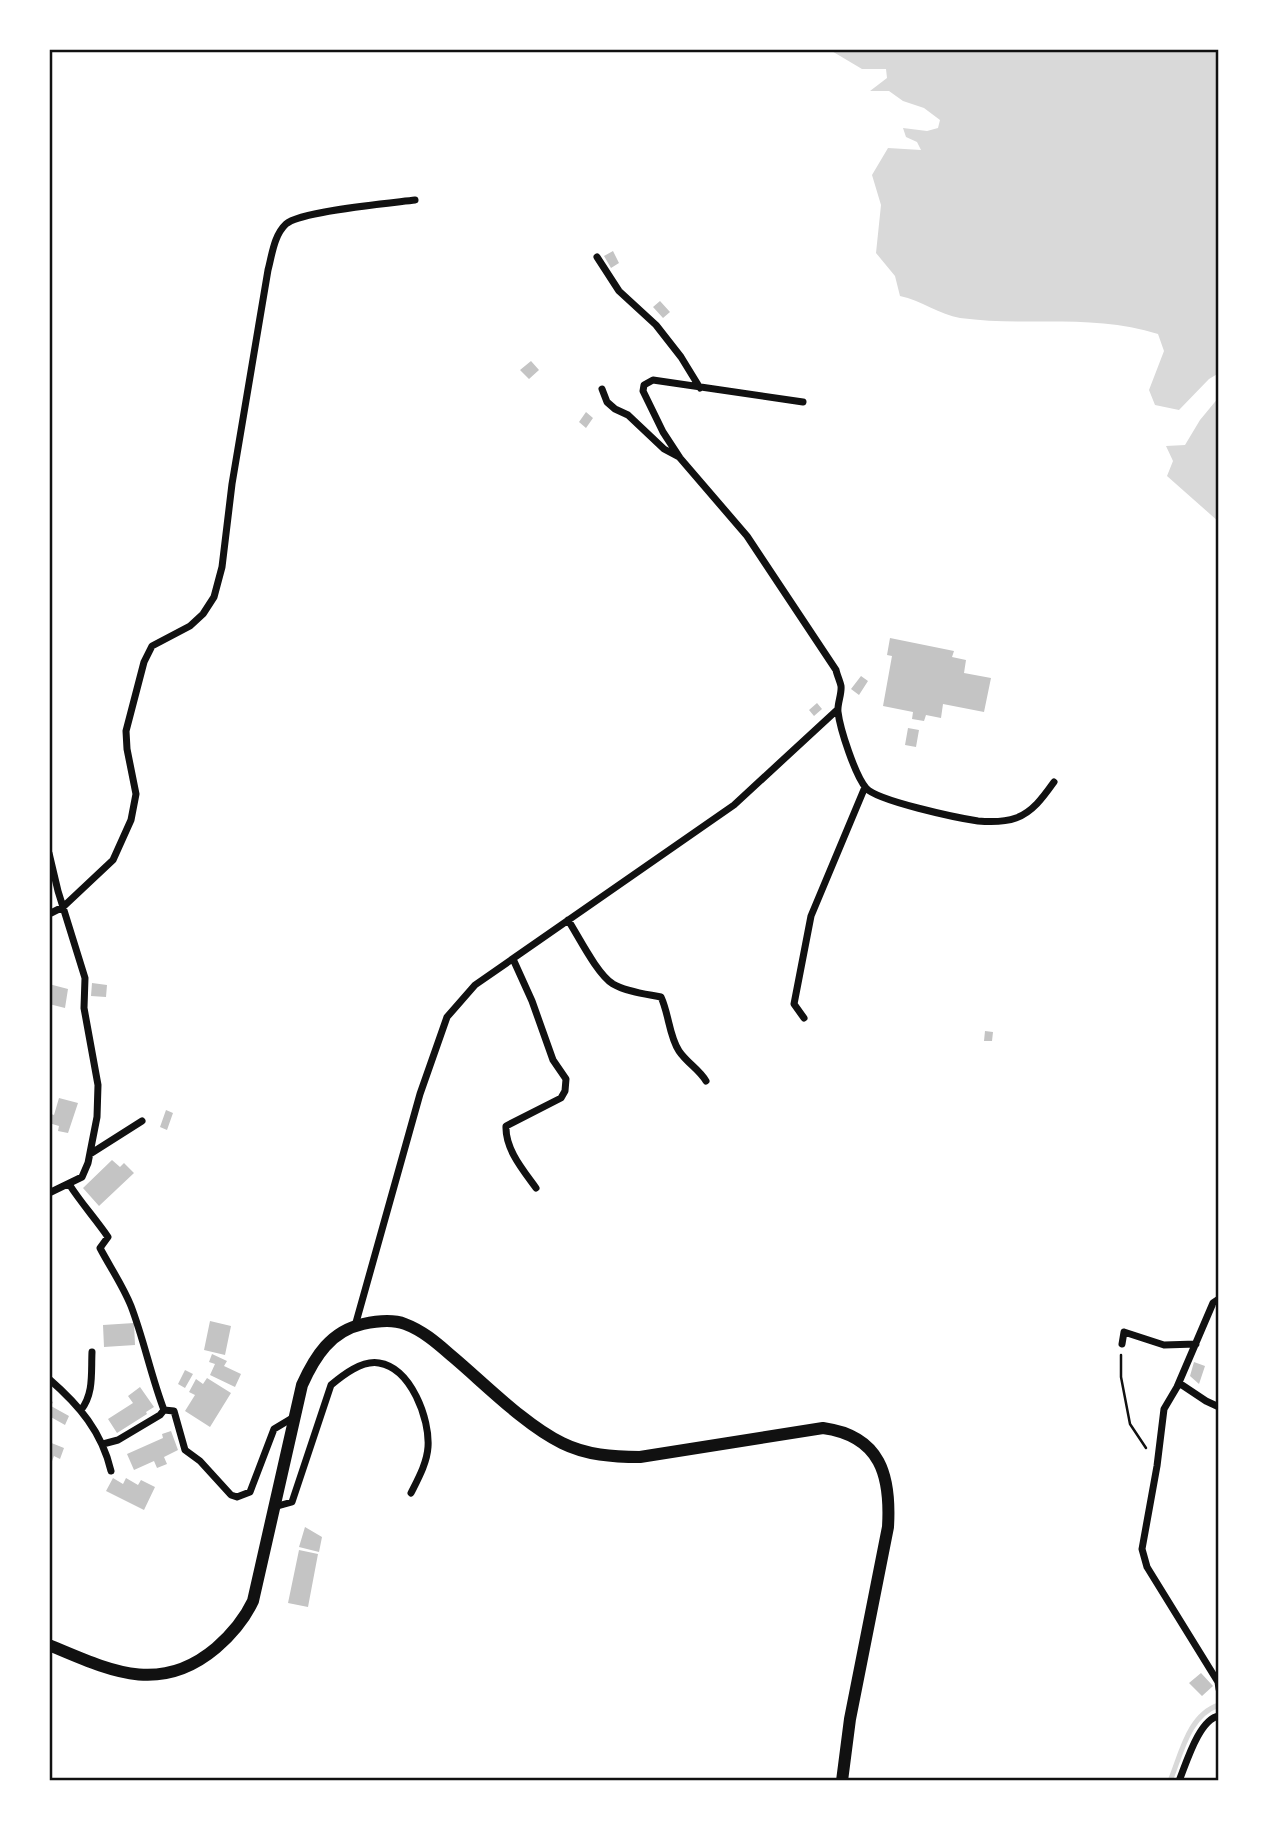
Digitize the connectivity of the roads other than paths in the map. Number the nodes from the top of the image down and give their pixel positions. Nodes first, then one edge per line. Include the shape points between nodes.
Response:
1 (415, 200) dead end
2 (597, 257) dead end
3 (700, 388) junction
4 (603, 389) dead end
5 (803, 402) dead end
6 (680, 458) junction
7 (837, 710) junction
8 (1054, 782) dead end
9 (865, 787) junction
10 (49, 853) edge
11 (63, 907) junction
12 (49, 914) edge
13 (568, 920) junction
14 (513, 958) junction
15 (803, 1018) dead end
16 (706, 1081) dead end
17 (142, 1122) dead end
18 (90, 1154) junction
19 (69, 1184) junction
20 (536, 1188) dead end
21 (49, 1194) edge
22 (1219, 1299) edge
23 (355, 1326) junction
24 (1196, 1343) junction
25 (1122, 1344) road end
26 (92, 1352) dead end
27 (49, 1379) edge
28 (1179, 1383) junction
29 (1219, 1407) edge
30 (81, 1410) junction
31 (164, 1410) junction
32 (295, 1416) junction
33 (103, 1444) junction
34 (111, 1471) dead end
35 (411, 1493) dead end
36 (275, 1507) junction
37 (49, 1645) edge
38 (1219, 1689) edge
39 (1219, 1716) edge
40 (842, 1781) edge
41 (1179, 1781) edge

1 - 11 street via 304,216 286,223 276,239 214,597 190,626 152,646 144,662 126,731 136,794 131,820 113,860
2 - 3 street via 619,291 656,325
3 - 5 street
3 - 6 street via 653,380 644,384 648,404
4 - 6 street via 607,402
6 - 7 street via 747,536 836,670 841,687
7 - 9 street
7 - 13 street via 734,805
8 - 9 street via 1029,810 1001,821 979,821 912,806 876,796
9 - 15 street via 811,916 793,1004
10 - 11 street
11 - 12 street
11 - 18 street via 85,978 84,1008 98,1085
13 - 14 street
13 - 16 street via 612,983 662,997 673,1039
14 - 20 street via 566,1079 561,1098 506,1126 511,1149
14 - 23 street via 475,985 447,1017 420,1094
17 - 18 street
18 - 19 street via 82,1177
19 - 21 street
19 - 31 street via 107,1237 100,1248 130,1302
22 - 24 street
23 - 32 main road via 324,1346 316,1358 302,1385
23 - 40 main road via 391,1321 419,1331 539,1430 590,1453 640,1457 823,1428 843,1431 874,1451 890,1496 888,1527
24 - 25 street via 1164,1345 1124,1332
24 - 28 street
26 - 30 street via 91,1389
27 - 30 street
28 - 29 street
28 - 38 street via 1164,1409 1142,1549 1147,1567
30 - 33 street
31 - 32 street via 174,1411 184,1450 237,1497 250,1492 274,1429
31 - 33 street via 118,1440
32 - 36 main road
33 - 34 street
35 - 36 street via 428,1451 425,1415 413,1390 394,1369 379,1363 360,1366 331,1385 292,1502
36 - 37 main road via 247,1615 225,1640 191,1665 155,1675 123,1674
39 - 41 street via 1208,1721 1197,1738

